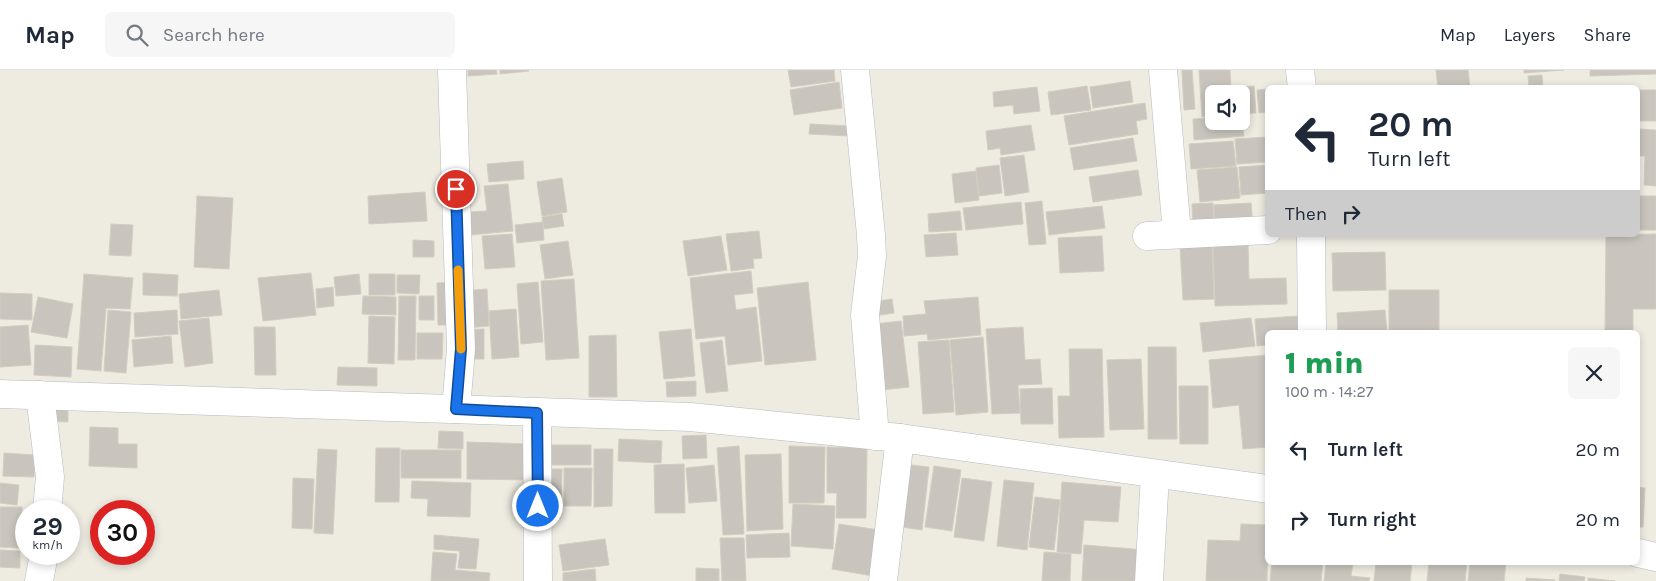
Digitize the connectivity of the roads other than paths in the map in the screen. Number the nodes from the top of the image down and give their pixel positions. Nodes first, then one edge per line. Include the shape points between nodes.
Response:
1 (452, 70) edge
2 (855, 70) edge
3 (1163, 70) edge
4 (1300, 70) edge
5 (1302, 85) edge
6 (1265, 230) edge
7 (1177, 234) junction
8 (1147, 236) dead end
9 (1311, 237) edge
10 (1312, 330) edge
11 (0, 394) edge
12 (40, 395) junction
13 (456, 409) junction
14 (537, 413) junction
15 (887, 437) junction
16 (1155, 474) junction
17 (1265, 489) edge
18 (48, 500) edge
19 (1640, 553) edge
20 (1656, 557) edge
21 (42, 565) edge
22 (39, 581) edge
23 (538, 581) edge
24 (883, 581) edge
25 (1149, 581) edge

1 - 13 street via 461,349
2 - 15 street via 872,256 865,315
3 - 7 street
4 - 5 street
6 - 7 street
7 - 8 street
9 - 10 street
11 - 12 street
12 - 13 street
12 - 18 street via 50,477
13 - 14 street
14 - 15 street via 690,417
14 - 23 street
15 - 16 street
15 - 24 street
16 - 17 street
16 - 25 street
19 - 20 street
21 - 22 street

